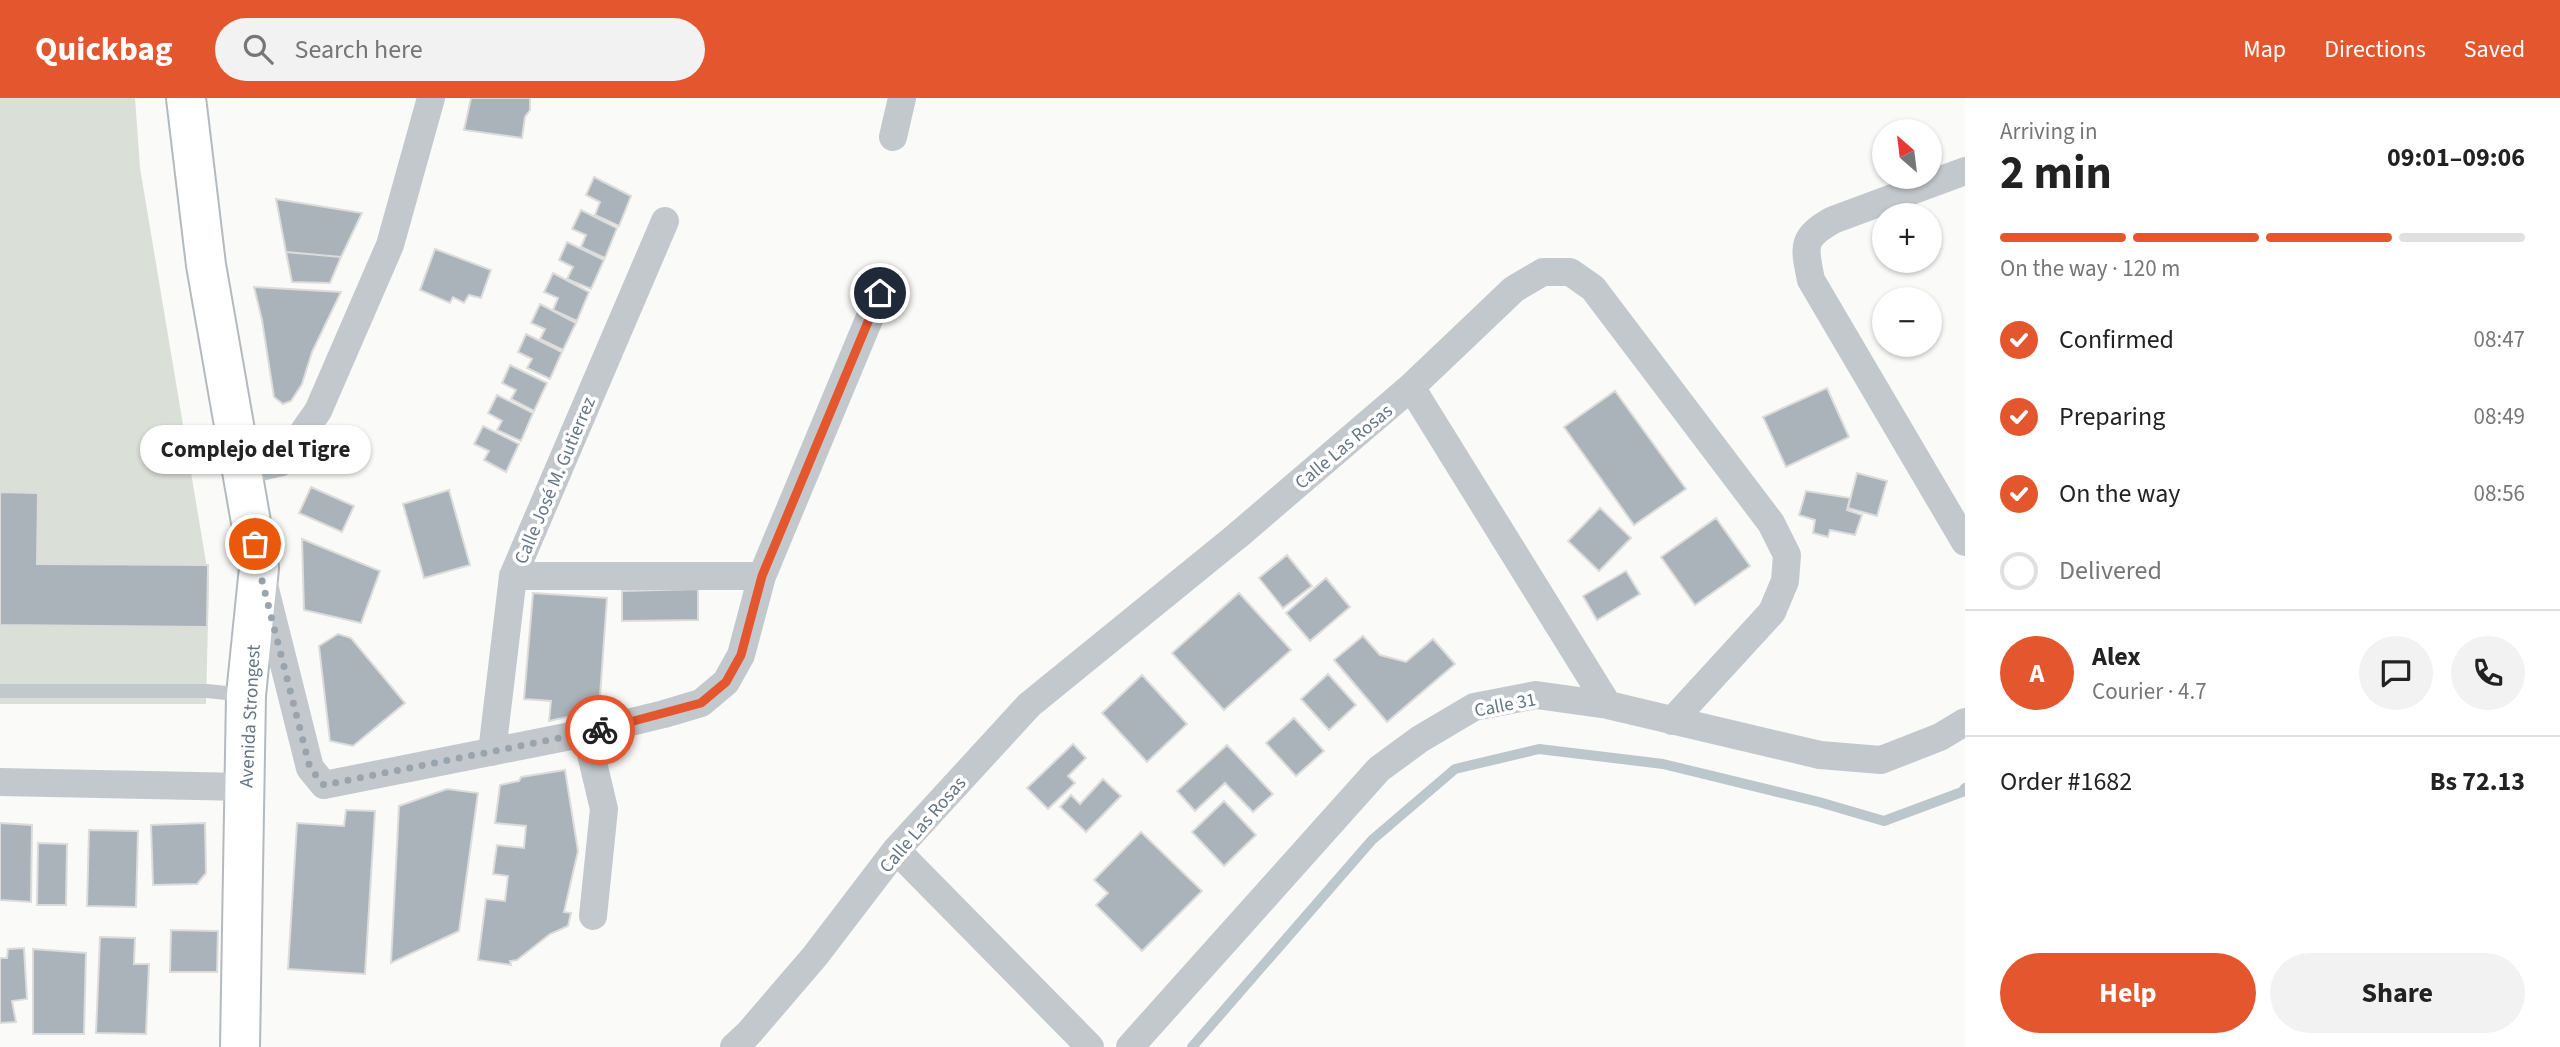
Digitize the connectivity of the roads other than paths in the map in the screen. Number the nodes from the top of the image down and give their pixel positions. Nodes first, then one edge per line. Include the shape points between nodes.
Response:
1 (186, 98) edge
2 (430, 98) edge
3 (902, 98) edge
4 (893, 137) dead end
5 (1965, 172) edge
6 (665, 221) dead end
7 (880, 293) dead end
8 (1411, 387) junction
9 (243, 471) junction
10 (1965, 542) edge
11 (259, 569) junction
12 (513, 576) junction
13 (762, 576) junction
14 (0, 691) edge
15 (246, 695) junction
16 (1608, 705) junction
17 (1672, 721) junction
18 (1965, 722) edge
19 (586, 733) junction
20 (492, 752) junction
21 (0, 782) edge
22 (245, 787) junction
23 (896, 850) junction
24 (593, 916) dead end
25 (240, 1047) edge
26 (734, 1047) edge
27 (1090, 1047) edge
28 (1130, 1047) edge

1 - 9 main road, Avenida Strongest via 206,265
2 - 9 street via 390,245 318,411 282,462
3 - 4 street
5 - 10 street via 1833,220 1814,231 1805,252 1811,280
6 - 12 street, Calle José M. Gutierrez
7 - 13 street
8 - 16 street
8 - 17 street, Calle Las Rosas via 1514,289 1543,272 1570,272 1593,288 1614,314 1771,523 1787,555 1785,581 1772,612
8 - 23 street, Calle Las Rosas via 1029,705
9 - 11 main road, Avenida Strongest
11 - 15 main road, Avenida Strongest
11 - 20 street via 310,768 324,785
12 - 13 street
12 - 20 street, Calle José M. Gutierrez
13 - 19 street via 741,655 726,682 701,703
14 - 15 lane
15 - 22 main road, Avenida Strongest
16 - 17 street, Calle 31
16 - 28 street, Calle 31 via 1536,695 1475,707 1420,739 1379,769
17 - 18 street, Calle 31 via 1820,755 1881,760
19 - 20 street
19 - 24 street via 604,809
21 - 22 street
22 - 25 main road, Avenida Strongest
23 - 26 street, Calle Las Rosas via 815,956
23 - 27 street

